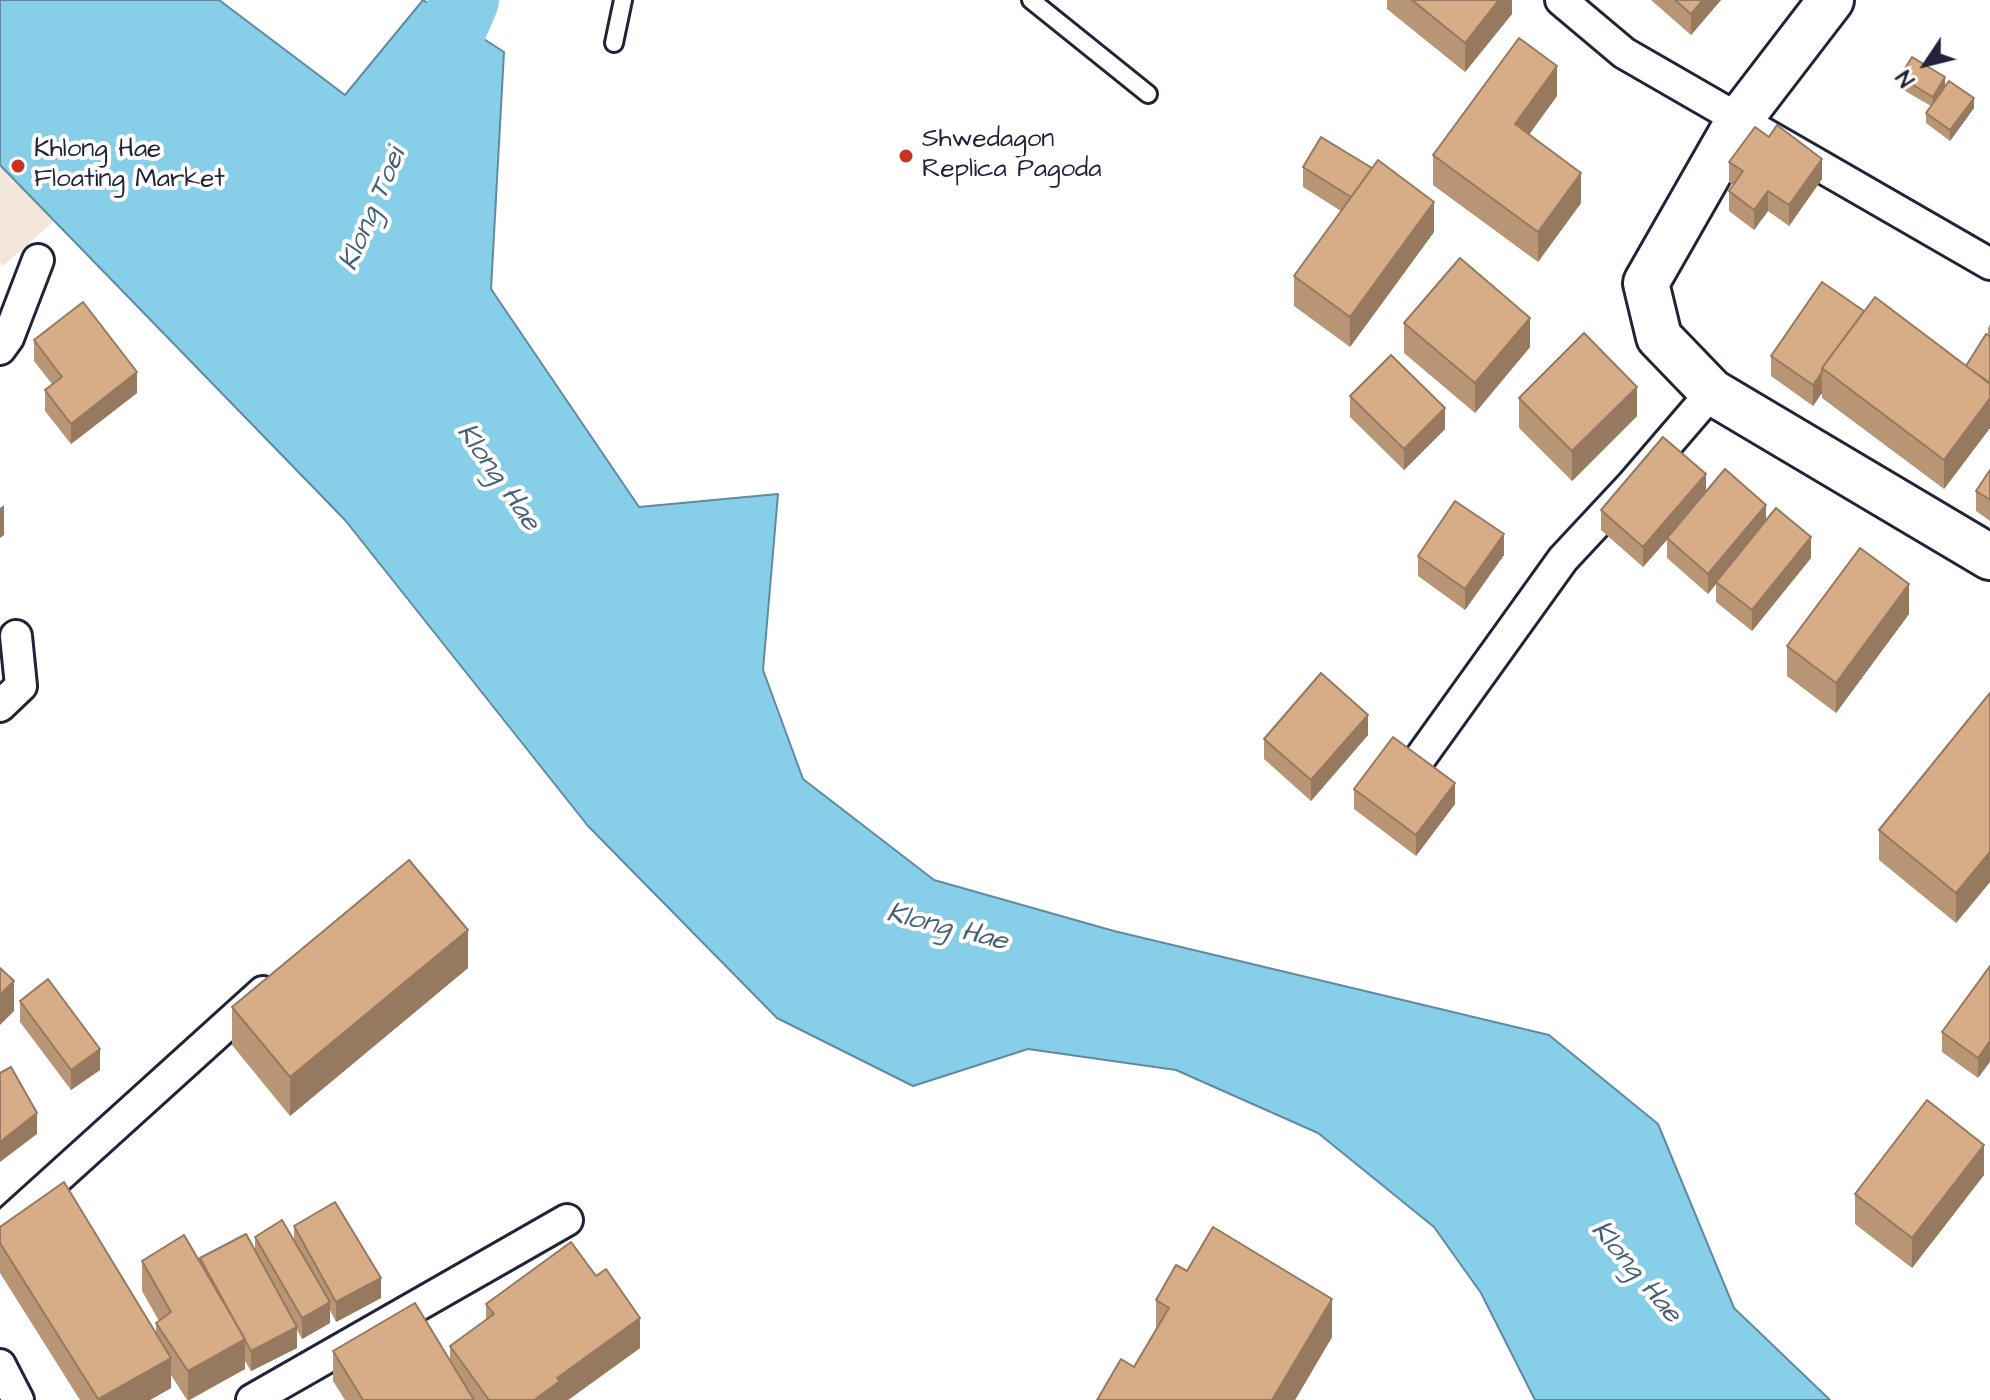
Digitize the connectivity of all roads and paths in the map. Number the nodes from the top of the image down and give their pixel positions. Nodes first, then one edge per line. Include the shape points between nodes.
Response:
1 (623, 0) edge
2 (1031, 0) edge
3 (1561, 0) edge
4 (1831, 0) edge
5 (614, 43) dead end
6 (1148, 94) dead end
7 (1739, 120) junction
8 (38, 260) dead end
9 (1990, 264) edge
10 (0, 349) edge
11 (1712, 392) junction
12 (1990, 557) edge
13 (16, 636) dead end
14 (0, 706) edge
15 (1418, 761) edge
16 (279, 978) edge
17 (567, 1220) dead end
18 (0, 1230) edge
19 (0, 1365) edge
20 (18, 1400) edge
21 (252, 1400) edge

1 - 5 lane
2 - 6 lane
3 - 7 street via 1624,53
4 - 7 street
7 - 9 street
7 - 11 street via 1646,283 1659,337
8 - 10 street
11 - 12 street
11 - 15 street via 1563,559
13 - 14 street via 21,686
16 - 18 street
17 - 21 street
19 - 20 street

